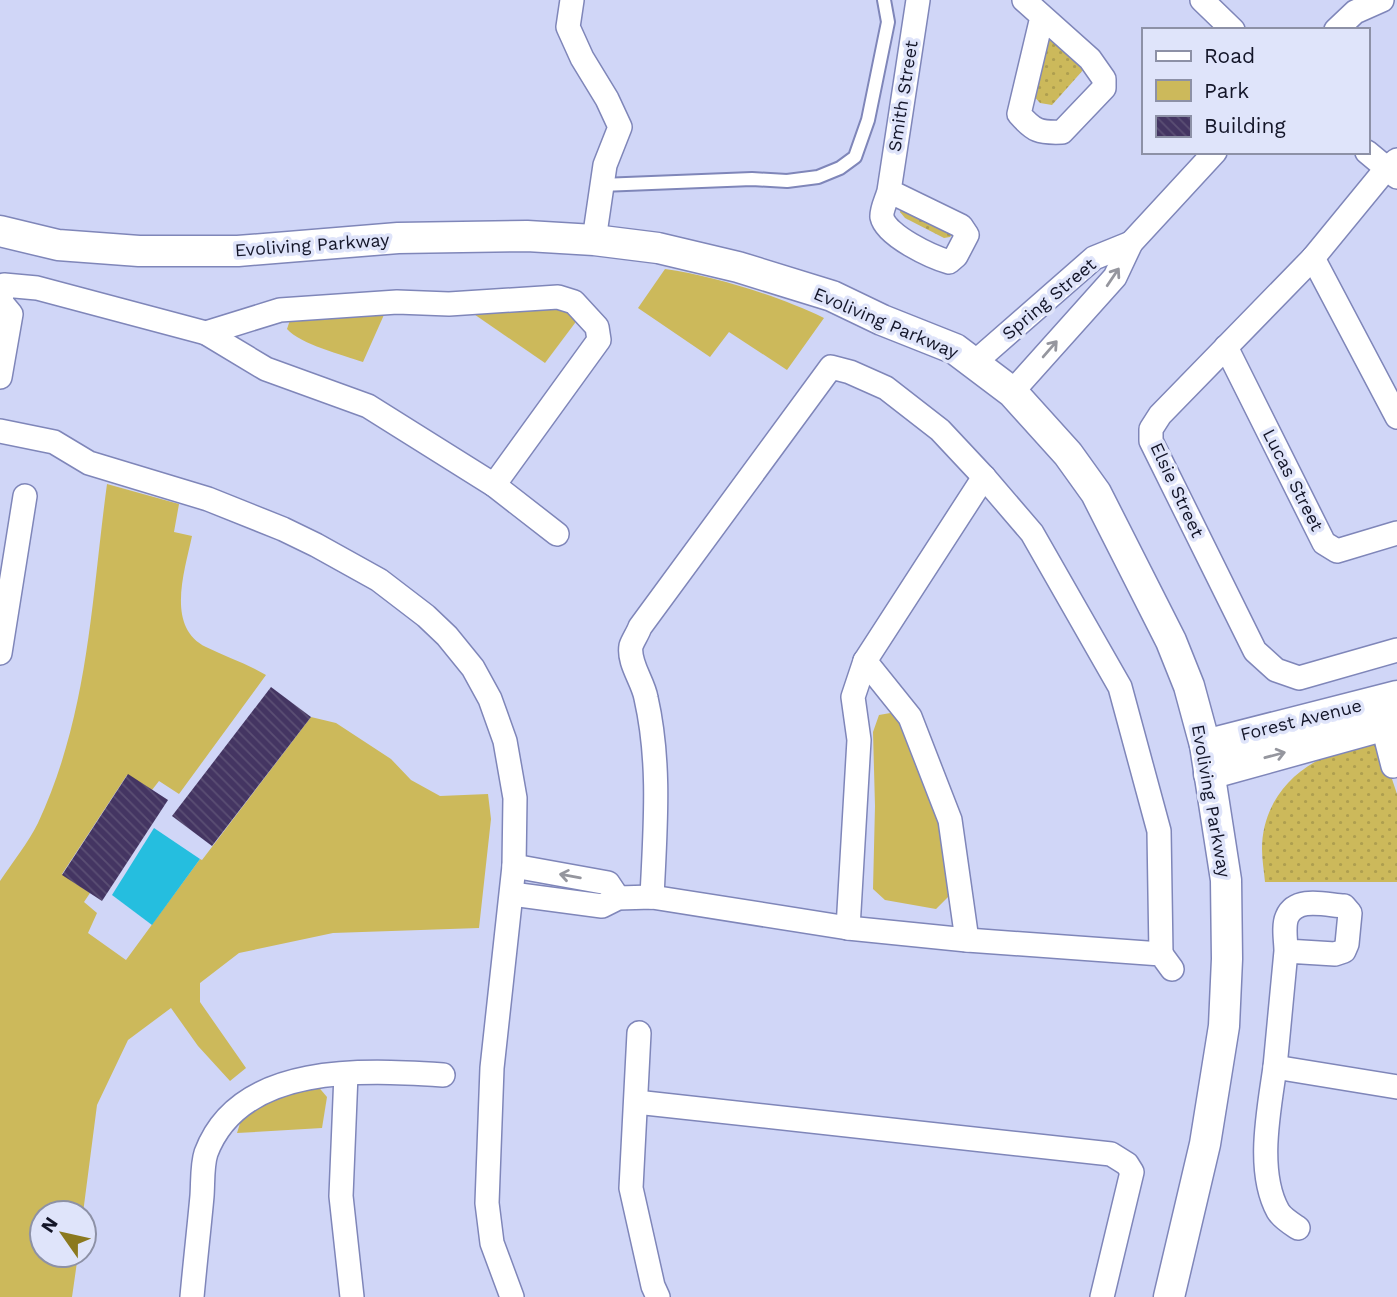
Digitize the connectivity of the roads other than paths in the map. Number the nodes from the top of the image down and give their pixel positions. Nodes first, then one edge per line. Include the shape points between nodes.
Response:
1 (572, 0) edge
2 (884, 0) edge
3 (918, 0) edge
4 (1024, 0) edge
5 (1202, 0) edge
6 (1382, 0) edge
7 (1042, 17) junction
8 (1231, 28) edge
9 (1338, 28) edge
10 (1369, 153) edge
11 (1213, 154) edge
12 (1393, 169) edge
13 (601, 185) junction
14 (889, 191) dead end
15 (0, 231) edge
16 (594, 240) junction
17 (1130, 243) junction
18 (1313, 258) junction
19 (0, 302) edge
20 (206, 333) junction
21 (1226, 347) junction
22 (974, 363) junction
23 (0, 377) edge
24 (1013, 392) junction
25 (1397, 417) edge
26 (0, 431) edge
27 (984, 477) junction
28 (494, 485) junction
29 (25, 496) dead end
30 (1397, 533) edge
31 (557, 534) dead end
32 (6, 575) edge
33 (1397, 650) edge
34 (0, 653) edge
35 (865, 661) junction
36 (1388, 711) edge
37 (1207, 759) junction
38 (1396, 769) edge
39 (514, 866) junction
40 (512, 894) junction
41 (652, 897) junction
42 (618, 898) junction
43 (848, 928) junction
44 (967, 940) junction
45 (1286, 951) dead end
46 (639, 1033) dead end
47 (1275, 1067) junction
48 (346, 1074) junction
49 (443, 1075) dead end
50 (1397, 1087) edge
51 (636, 1102) junction
52 (1298, 1228) dead end
53 (191, 1297) edge
54 (352, 1297) edge
55 (512, 1297) edge
56 (658, 1297) edge
57 (1102, 1297) edge
58 (1169, 1297) edge

1 - 13 street via 568,27 620,127
2 - 13 lane via 888,22 868,120 855,157 840,167 818,177 787,181
3 - 14 street, Smith Street
4 - 7 street
5 - 8 street
6 - 9 street via 1355,12
7 - 7 street via 1090,59 1104,79 1104,88 1062,132 1043,133 1018,114
10 - 12 street
11 - 17 street, Spring Street
12 - 18 street, Elsie Street
13 - 16 street
15 - 16 street, Evoliving Parkway via 58,245 139,251 238,251 398,238
16 - 22 street, Evoliving Parkway via 658,248 832,296 955,349
17 - 22 street, Spring Street via 1094,258
24 -> 17 street, Spring Street via 1115,277
18 - 21 street, Elsie Street
18 - 25 street
19 - 20 street via 4,285 37,288
19 - 23 street via 11,314
20 - 28 street via 266,369 368,406
20 - 28 street via 279,310 558,297 574,302 597,327 599,340
21 - 30 street, Lucas Street via 1324,542 1337,551
21 - 33 street, Elsie Street via 1160,415 1151,429 1151,441 1255,651 1276,670 1299,678
22 - 24 street, Evoliving Parkway
24 - 37 street, Evoliving Parkway via 1097,494 1171,641 1189,687
26 - 39 street via 54,442 89,463 208,499 284,529 379,580 426,616 473,668 494,709 515,798
27 - 35 street
27 - 41 street via 940,430 886,388 831,367 823,376 640,627 631,647 646,695 655,751
27 - 44 street via 1032,533 1120,687 1159,831 1166,962
28 - 31 street
29 - 32 street
32 - 34 street
35 - 43 street via 853,697 859,740
35 - 44 street via 910,717 950,820
36 - 37 street, Forest Avenue
36 - 38 street
37 - 58 street, Evoliving Parkway via 1226,880 1224,1027 1205,1144
39 - 40 street
42 -> 39 street via 608,883
40 - 42 street via 602,906
40 - 55 street via 492,1069 487,1203 492,1243
41 - 42 street
41 - 43 street
43 - 44 street
45 - 47 street
46 - 51 street
47 - 50 street
47 - 52 street via 1265,1139 1269,1188 1279,1214
48 - 49 street via 375,1070
48 - 53 street via 307,1078 257,1094 234,1111 217,1133 205,1155
48 - 54 street via 341,1196
51 - 56 street via 631,1188
51 - 57 street via 1111,1154 1132,1172

